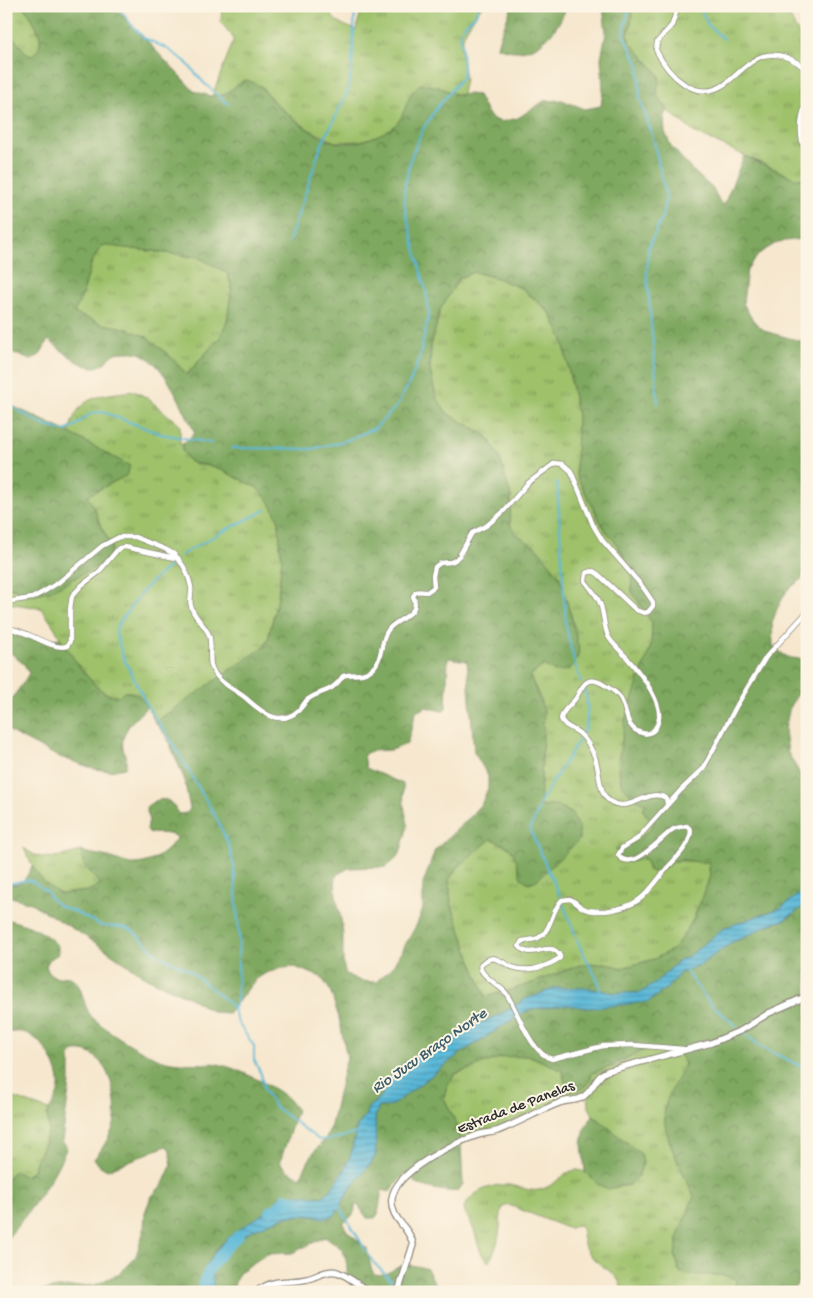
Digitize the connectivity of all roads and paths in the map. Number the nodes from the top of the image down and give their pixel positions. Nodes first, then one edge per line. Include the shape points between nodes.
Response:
1 (678, 6) edge
2 (807, 72) edge
3 (807, 99) edge
4 (807, 154) edge
5 (179, 560) junction
6 (6, 602) edge
7 (807, 612) edge
8 (6, 628) edge
9 (668, 804) junction
10 (807, 996) edge
11 (689, 1050) junction
12 (256, 1292) edge
13 (370, 1292) edge
14 (398, 1292) edge

1 - 2 street via 672,25 658,42 656,50 666,69 687,86 705,92 713,90 758,58 766,56 790,58
3 - 4 street via 800,137
5 - 6 street via 174,554 143,540 119,537 102,546 45,591 32,598
5 - 8 street via 125,546 119,548 72,596 68,646 58,647
5 - 9 street via 191,587 191,608 208,634 215,674 262,712 274,718 286,717 312,697 334,688 343,676 358,676 372,669 389,628 412,612 415,592 427,592 434,587 432,576 435,567 460,556 472,533 502,512 528,483 555,463 563,464 571,471 602,540 653,602 648,612 636,610 598,574 593,571 586,573 585,581 598,598 608,636 646,682 660,718 650,733 636,731 627,720 619,696 596,681 586,682 581,687 561,719 580,734 591,749 598,766 599,783 607,798 622,805 661,794
7 - 9 street via 766,657 703,768
9 - 11 street via 618,855 625,861 634,860 656,846 673,829 687,826 691,830 685,847 642,897 622,909 596,912 582,908 570,899 562,900 555,907 542,936 522,941 519,946 530,952 551,948 559,953 560,958 549,965 522,970 490,959 485,961 482,969 485,977 502,988 537,1049 546,1057 552,1059 609,1046
10 - 11 street, Estrada de Panelas via 734,1034
11 - 14 street, Estrada de Panelas via 604,1072 582,1098 558,1103 498,1130 469,1138 432,1156 409,1172 392,1198 392,1208 413,1245
12 - 13 street via 277,1281 302,1280 333,1272 342,1274

